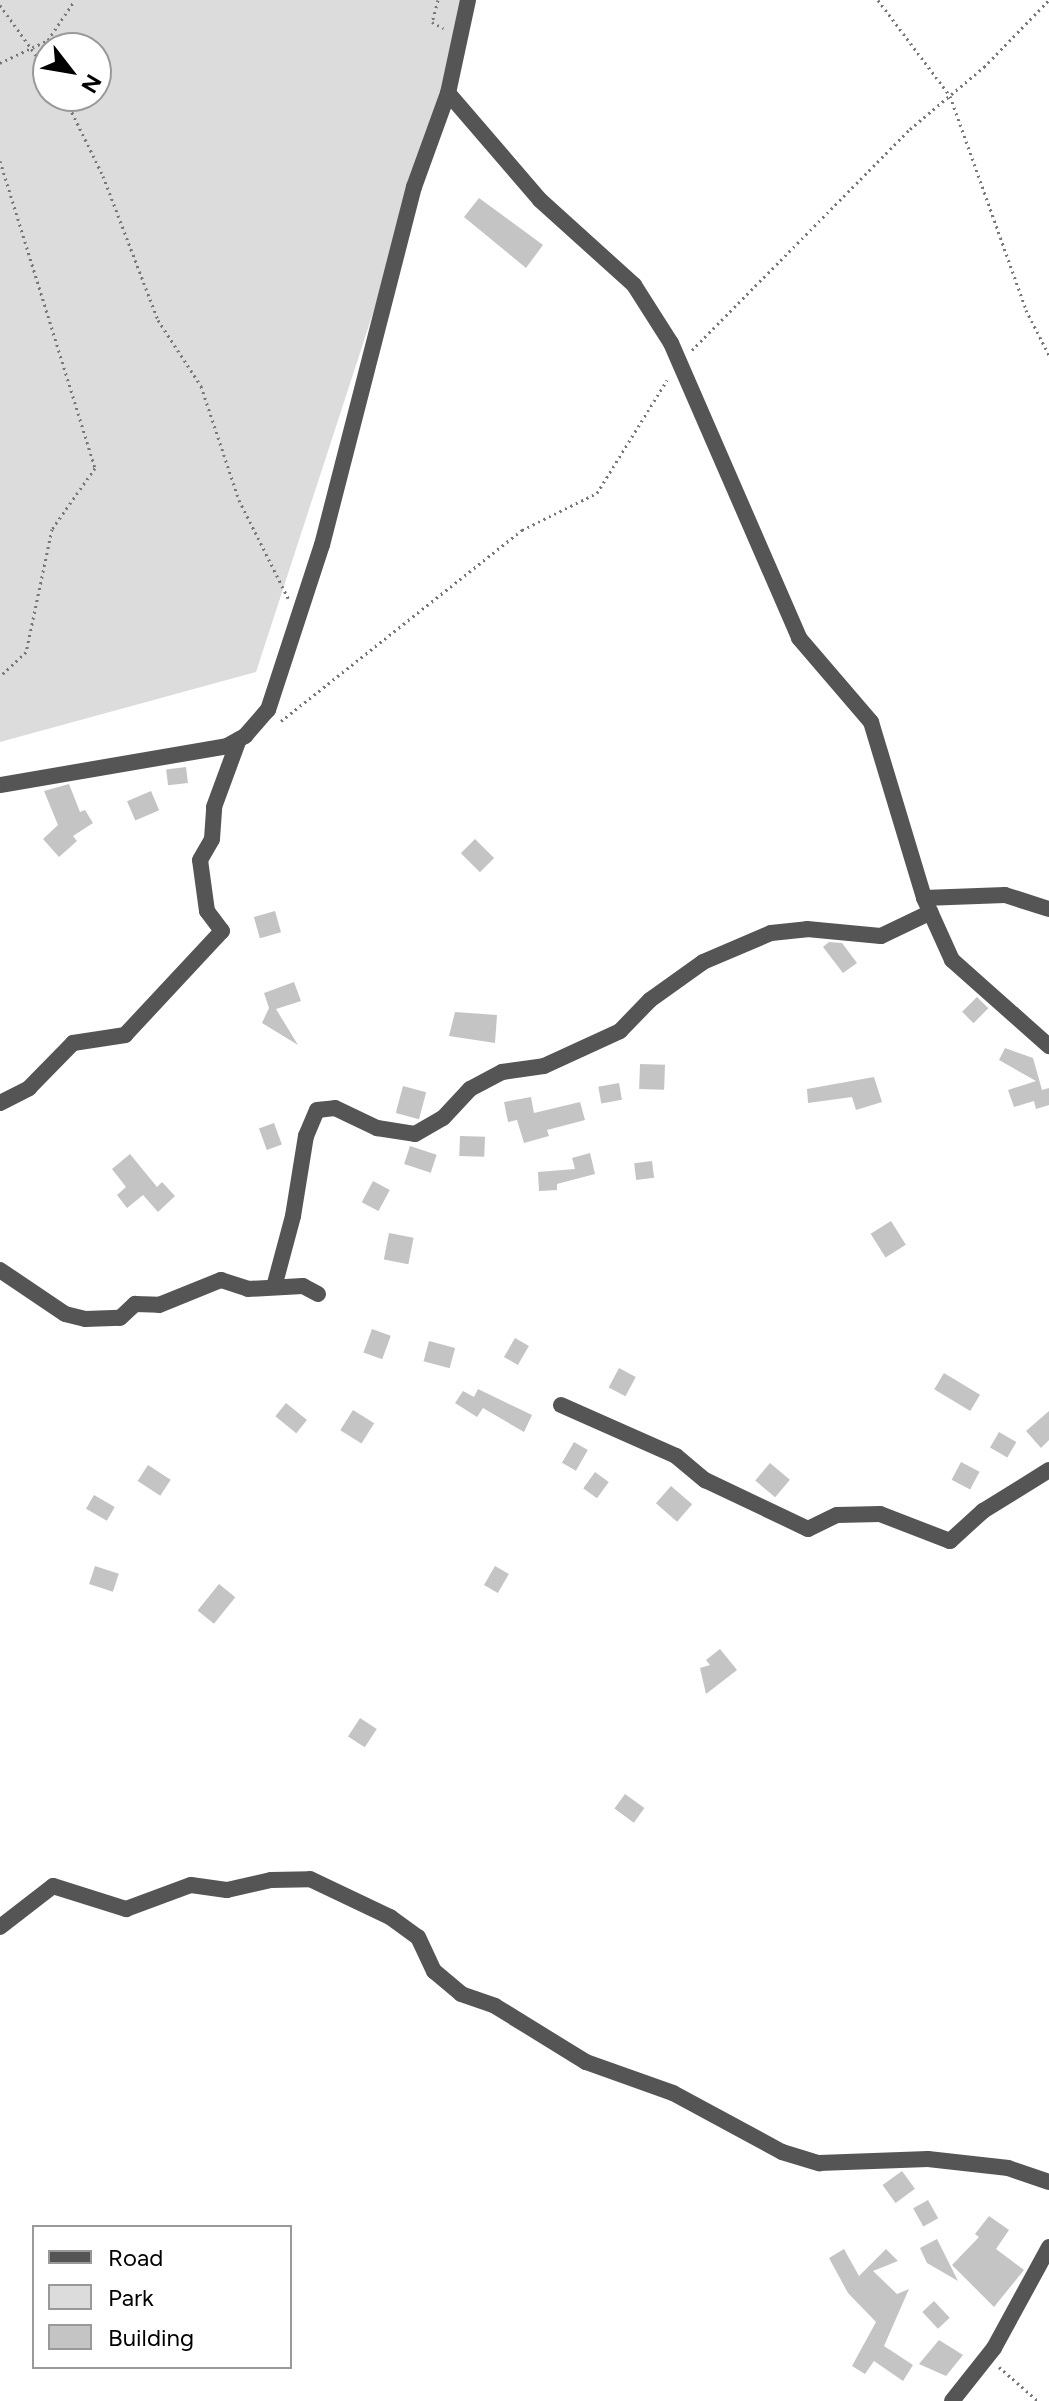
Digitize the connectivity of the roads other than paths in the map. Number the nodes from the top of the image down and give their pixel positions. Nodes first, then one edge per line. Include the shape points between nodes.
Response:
1 (468, 0) edge
2 (448, 93) junction
3 (239, 739) junction
4 (0, 785) edge
5 (927, 905) junction
6 (1049, 909) edge
7 (1049, 1046) edge
8 (0, 1103) edge
9 (0, 1270) edge
10 (274, 1287) junction
11 (318, 1294) dead end
12 (561, 1405) dead end
13 (1049, 1470) edge
14 (0, 1927) edge
15 (1049, 2182) edge
16 (1049, 2247) edge
17 (952, 2401) edge

1 - 2 street
2 - 3 street via 414,187 395,277 302,610 268,710
2 - 5 street via 540,200 634,285 679,362 799,638 871,722
3 - 4 street via 227,746
3 - 8 street via 214,807 212,839 200,860 207,911 222,931 125,1035 73,1043 29,1088
5 - 6 street via 1005,895
5 - 7 street via 964,975
5 - 10 street via 881,936 807,929 771,933 703,962 650,1000 620,1031 544,1066 502,1072 470,1089 443,1118 415,1134 377,1128 335,1108 317,1110 306,1136
9 - 10 street via 65,1314 85,1319 120,1318 135,1304 159,1305 221,1280 248,1289
10 - 11 street via 303,1286
12 - 13 street via 676,1456 705,1480 808,1529 837,1515 880,1514 950,1541 983,1511
14 - 15 street via 53,1886 126,1909 191,1885 227,1890 271,1880 310,1879 379,1910 418,1937 434,1971 461,1994 495,2006 586,2062 673,2093 782,2152 819,2163 928,2159 1008,2168
16 - 17 street via 987,2357

